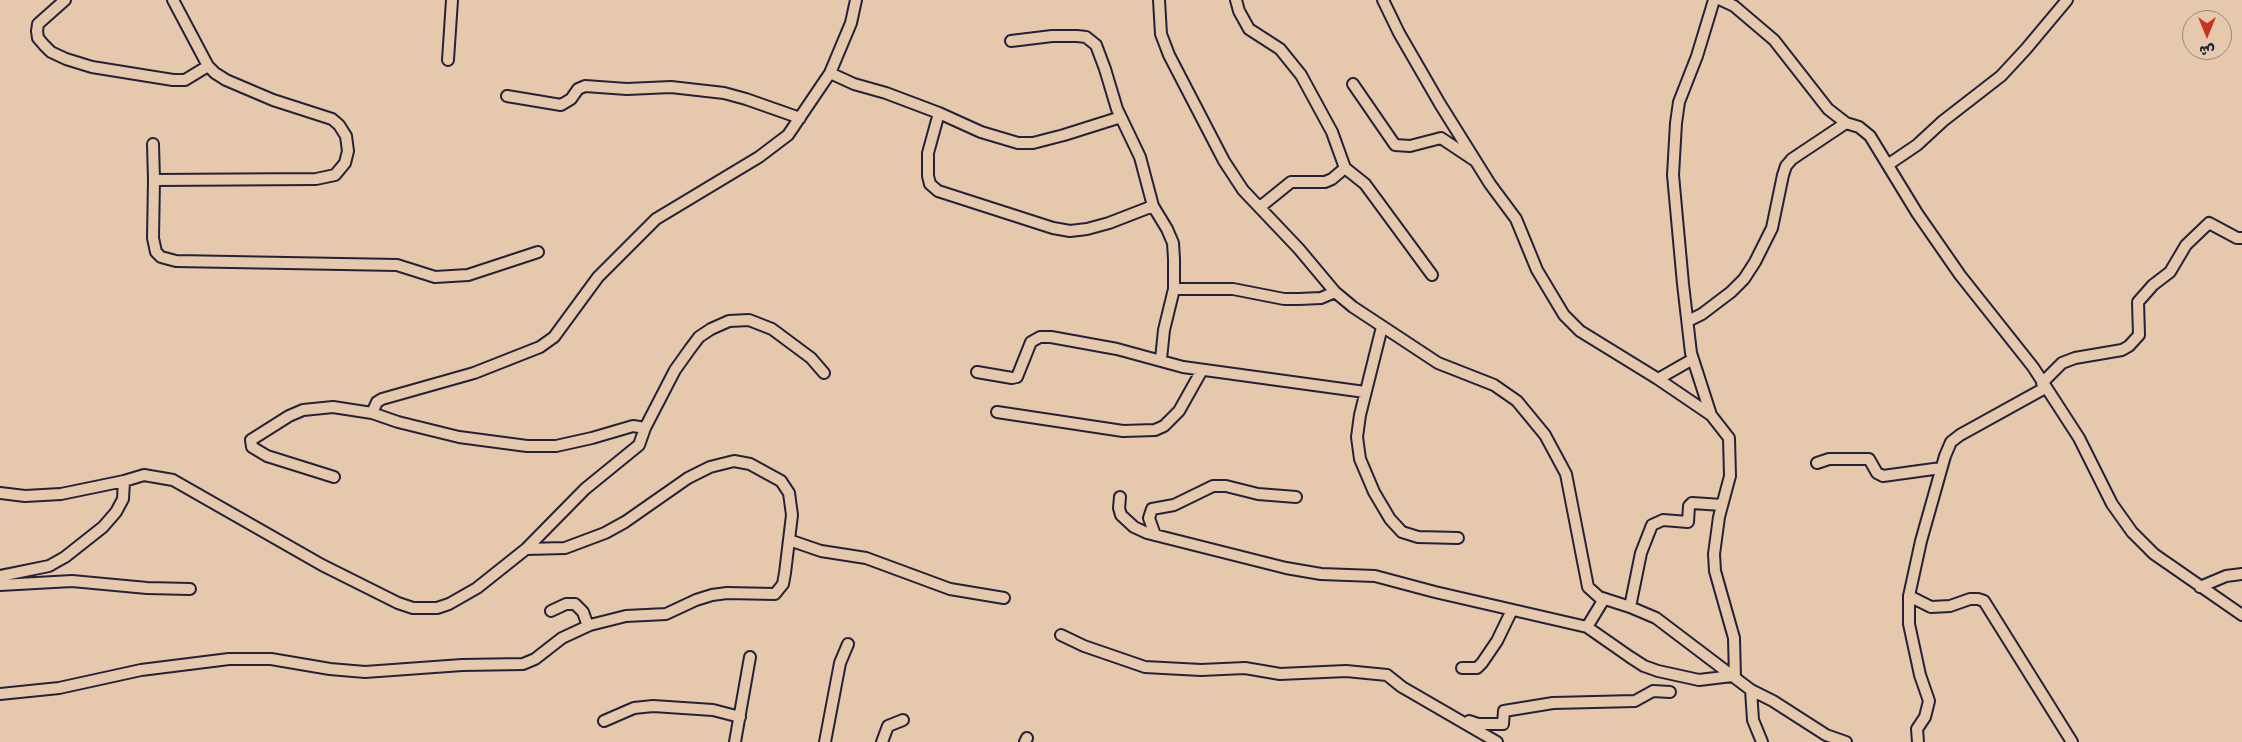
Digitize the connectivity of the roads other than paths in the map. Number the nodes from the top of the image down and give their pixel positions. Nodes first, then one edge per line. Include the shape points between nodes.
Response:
1 (65, 0) edge
2 (173, 0) edge
3 (452, 0) edge
4 (856, 0) edge
5 (1159, 0) edge
6 (1236, 0) edge
7 (1383, 0) edge
8 (1714, 0) edge
9 (1721, 0) edge
10 (2067, 0) edge
11 (1011, 41) dead end
12 (448, 60) dead end
13 (208, 66) junction
14 (830, 73) junction
15 (1353, 84) dead end
16 (507, 96) dead end
17 (938, 113) junction
18 (1120, 117) junction
19 (800, 118) junction
20 (1846, 123) junction
21 (153, 144) dead end
22 (1477, 162) junction
23 (1889, 164) junction
24 (1346, 168) junction
25 (154, 180) junction
26 (1153, 206) junction
27 (1260, 207) junction
28 (2242, 238) edge
29 (538, 252) dead end
30 (1432, 275) dead end
31 (1174, 289) junction
32 (1335, 292) junction
33 (1688, 321) junction
34 (1382, 328) junction
35 (1161, 359) junction
36 (1693, 360) junction
37 (1202, 370) junction
38 (824, 372) dead end
39 (977, 372) dead end
40 (1658, 379) junction
41 (2044, 385) junction
42 (1365, 392) junction
43 (997, 412) dead end
44 (372, 413) junction
45 (1711, 415) junction
46 (645, 428) junction
47 (1817, 463) dead end
48 (1941, 468) junction
49 (334, 478) dead end
50 (124, 481) junction
51 (0, 493) edge
52 (1120, 496) dead end
53 (1296, 496) dead end
54 (1722, 505) junction
55 (1155, 535) junction
56 (1458, 538) dead end
57 (789, 540) junction
58 (526, 550) junction
59 (2242, 574) edge
60 (0, 576) edge
61 (0, 585) edge
62 (2200, 588) junction
63 (190, 589) dead end
64 (1909, 596) junction
65 (1004, 598) dead end
66 (1604, 599) junction
67 (1630, 607) junction
68 (1512, 610) junction
69 (551, 612) dead end
70 (2242, 615) edge
71 (588, 626) junction
72 (1587, 627) junction
73 (1061, 634) dead end
74 (848, 644) dead end
75 (750, 657) dead end
76 (1462, 668) dead end
77 (1734, 677) junction
78 (1751, 690) junction
79 (1670, 692) dead end
80 (0, 694) edge
81 (740, 717) junction
82 (1456, 718) junction
83 (903, 720) dead end
84 (604, 721) dead end
85 (1759, 741) edge
86 (735, 742) edge
87 (826, 742) edge
88 (882, 742) edge
89 (1497, 742) edge
90 (1846, 742) edge
91 (1918, 742) edge
92 (2072, 742) edge

1 - 13 street via 38,24 37,31 38,38 51,52 66,60 92,68 174,80 185,80
2 - 13 street
3 - 12 street
4 - 14 street via 851,23
5 - 27 street via 1161,34 1169,54 1224,162 1243,190
6 - 24 street via 1249,29 1280,49 1301,75 1332,132
7 - 22 street via 1422,75
8 - 33 street via 1698,56 1683,88 1676,122 1673,175
9 - 20 street via 1734,6 1774,40 1828,109
10 - 23 street via 2001,76
11 - 18 street via 1052,36 1077,36 1091,40 1100,54
13 - 25 street via 226,80 273,100 332,118 346,136 348,151 345,163 335,175 316,179
14 - 17 street
14 - 19 street
15 - 22 street via 1395,145 1410,146 1441,138
16 - 19 street via 561,105 571,100 578,88 585,86 627,89 671,87 724,93
17 - 18 street via 980,132 1018,143 1033,143
17 - 26 street via 927,165 930,184 938,191 1070,231 1109,223
18 - 26 street via 1140,157
19 - 44 street via 788,135 759,157 656,219 598,277 562,328 547,342 458,378 382,399
20 - 23 street via 1859,127 1870,136
20 - 33 street via 1786,166 1772,228 1755,262 1731,292
21 - 25 street
22 - 40 street via 1516,220 1537,270 1564,315 1580,331
23 - 41 street via 1960,275 2019,348
24 - 27 street via 1325,182 1290,182
24 - 30 street via 1365,184
25 - 29 street via 155,247 156,252 167,260 397,265 435,277 468,274
26 - 31 street via 1173,243
27 - 32 street
28 - 41 street via 2209,223 2186,244 2170,272 2138,302 2139,335 2129,346 2062,363
31 - 32 street via 1233,289 1284,299 1321,298
31 - 35 street
32 - 34 street
33 - 36 street
34 - 42 street
34 - 66 street via 1438,363 1494,385 1517,401 1540,429 1566,474 1585,582 1592,592
35 - 37 street
35 - 39 street via 1040,337 1031,342 1017,377
36 - 40 street
36 - 45 street
37 - 42 street
37 - 43 street via 1179,411 1155,430 1123,431
38 - 46 street via 811,358 772,329 749,320 724,322 699,337 690,349 666,386
40 - 45 street
41 - 48 street via 1955,438 1948,447
41 - 62 street via 2079,438 2101,485 2127,526 2154,554
42 - 56 street via 1356,437 1357,449 1374,492 1390,519 1408,535
44 - 46 street via 459,437 541,447 592,438 633,426
44 - 49 street via 333,407 303,410 251,440 252,447 266,456
45 - 54 street via 1729,438 1730,476
46 - 58 street via 639,444 585,489
47 - 48 street via 1828,459 1869,459 1877,473 1883,476
48 - 64 street
50 - 51 street via 52,495
50 - 58 street via 144,475 173,480 322,565 414,608 437,608 454,602
50 - 60 street via 123,499 116,512 87,540 49,566
52 - 55 street via 1119,508 1126,521
53 - 55 street via 1258,494 1213,486 1183,502 1152,509 1148,518
54 - 67 street via 1692,502 1688,522 1663,520 1652,525 1641,553
54 - 77 street via 1714,554 1715,571 1734,638
55 - 68 street via 1303,572 1375,576
57 - 58 street via 792,515 786,487 750,464 734,461 710,467 688,478 605,533 565,548
57 - 65 street via 821,551 866,558 950,589
57 - 71 street via 783,584 775,594 712,595 666,614 626,616
59 - 62 street via 2226,576
61 - 63 street via 72,581
62 - 70 street
64 - 91 street via 1909,624 1929,701 1925,717 1917,729
64 - 92 street via 1931,607 1950,606 1970,599 1984,601
66 - 67 street
66 - 72 street
67 - 77 street via 1656,618
68 - 72 street
68 - 76 street via 1482,663 1477,668
69 - 71 street via 566,604 575,604
71 - 80 street via 562,638 535,659 516,665 462,665 365,672 271,659 229,659 141,670 59,688
72 - 77 street via 1644,666 1699,680
73 - 82 street via 1084,646 1145,667 1245,668 1280,674 1346,671 1387,676
74 - 87 street via 840,663
75 - 81 street
77 - 78 street
78 - 85 street via 1753,720
78 - 90 street via 1826,736
79 - 82 street via 1653,691 1635,701 1569,702 1504,711 1503,724 1478,724
81 - 84 street via 713,710 653,706 634,708
81 - 86 street
82 - 89 street
83 - 88 street via 888,726

